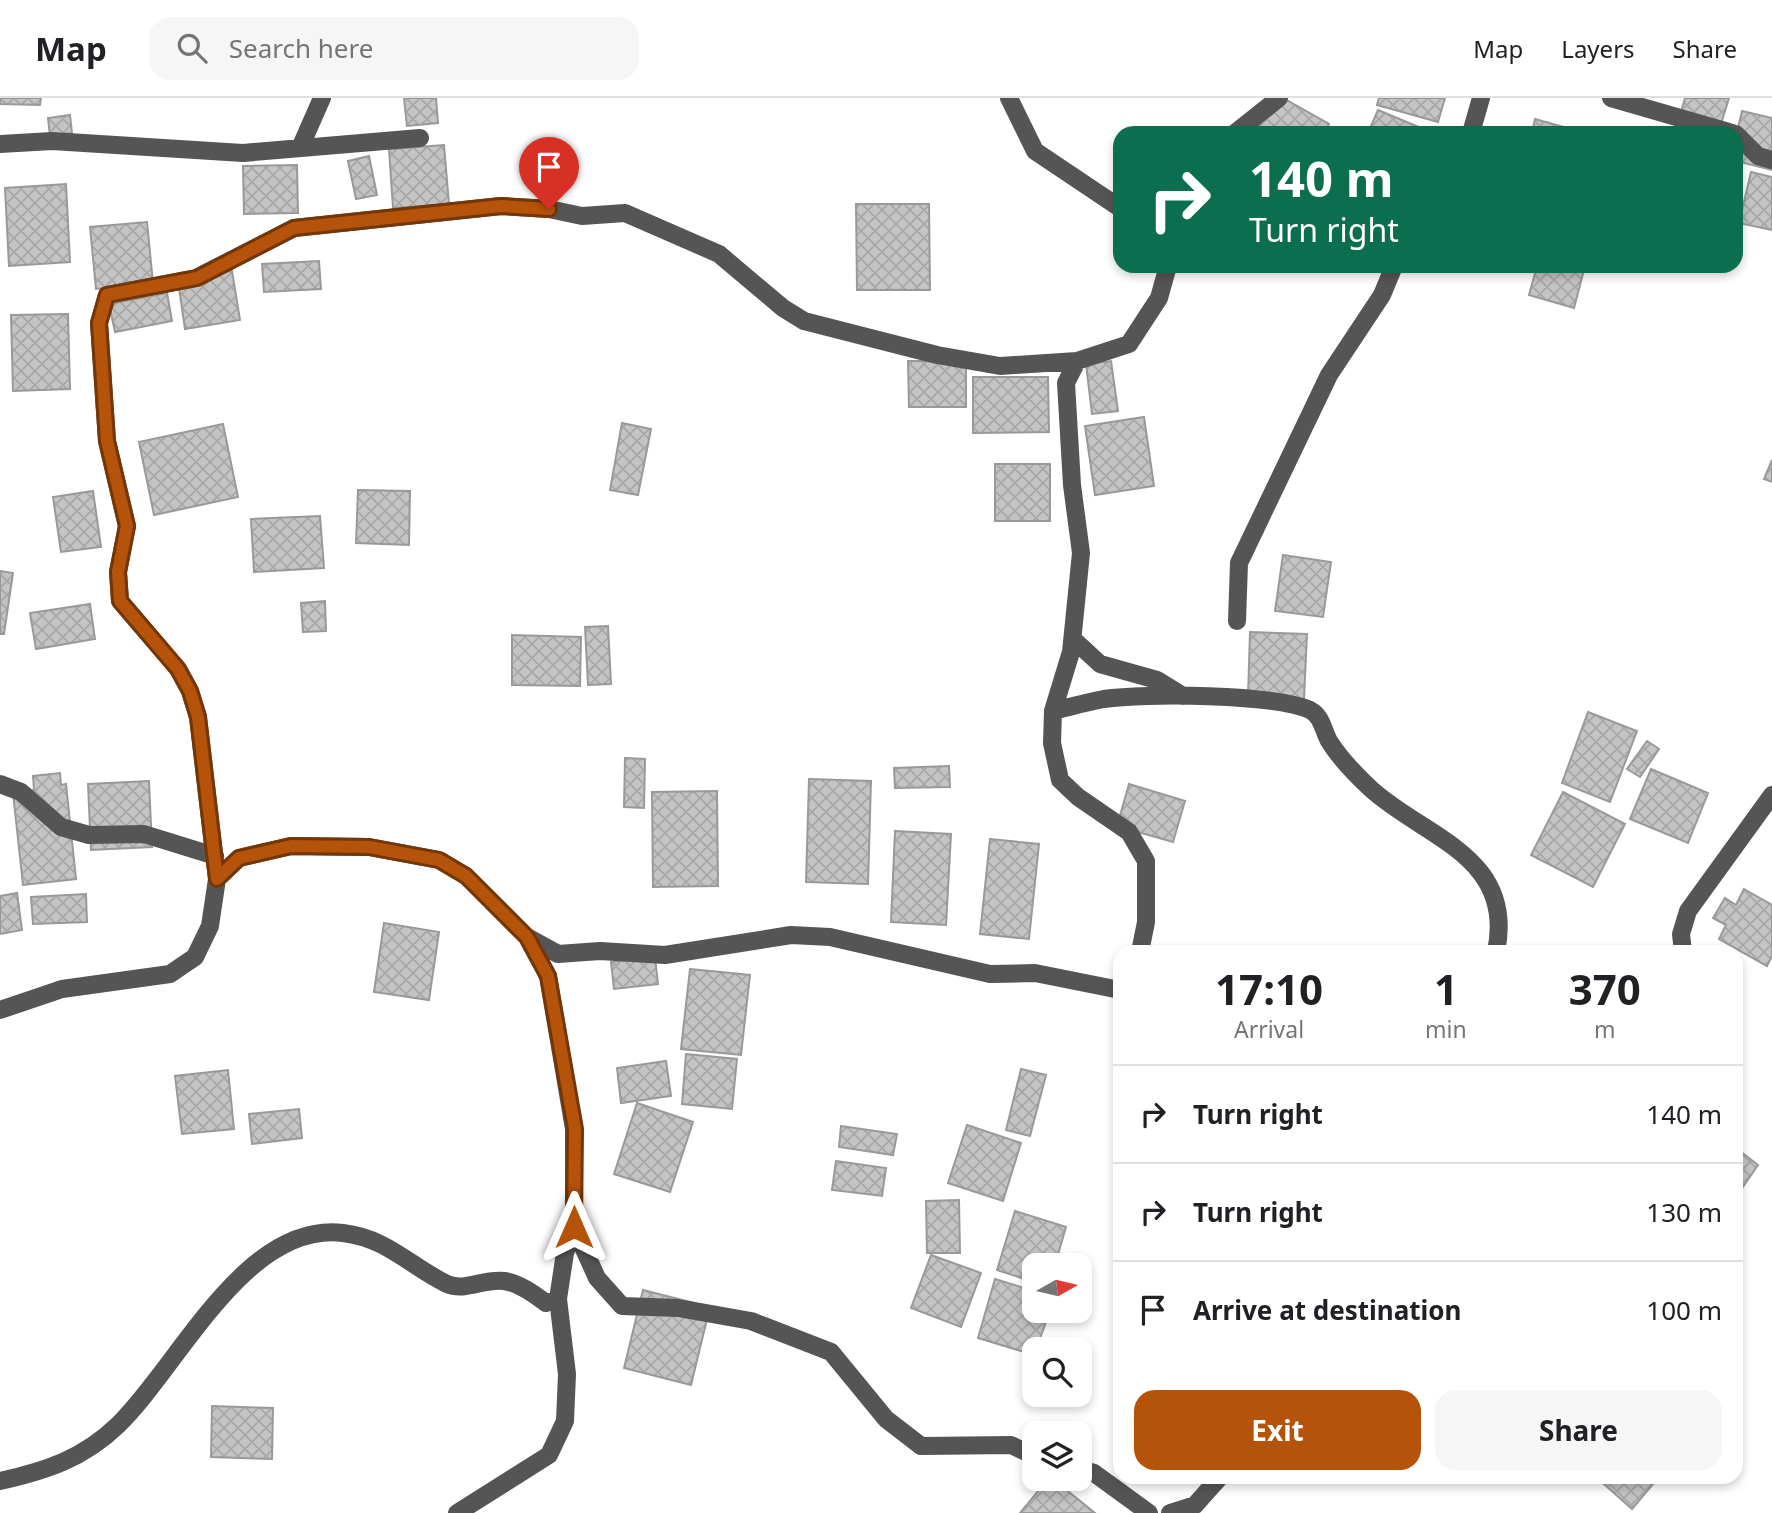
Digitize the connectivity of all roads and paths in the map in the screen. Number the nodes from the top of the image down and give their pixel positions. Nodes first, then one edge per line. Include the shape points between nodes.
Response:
1 (322, 98) edge
2 (1009, 98) edge
3 (1279, 98) edge
4 (1481, 98) edge
5 (1611, 98) edge
6 (1665, 105) edge
7 (1244, 126) edge
8 (1473, 126) edge
9 (1715, 126) edge
10 (420, 138) dead end
11 (1743, 142) edge
12 (0, 144) edge
13 (300, 148) junction
14 (1772, 160) edge
15 (1113, 203) edge
16 (1166, 273) edge
17 (1391, 273) edge
18 (1077, 361) junction
19 (1237, 621) dead end
20 (1073, 639) junction
21 (1183, 696) junction
22 (1053, 711) junction
23 (0, 784) edge
24 (1772, 795) edge
25 (215, 856) junction
26 (217, 879) junction
27 (527, 937) junction
28 (1141, 945) edge
29 (1496, 945) edge
30 (1682, 945) edge
31 (1113, 987) edge
32 (0, 1010) edge
33 (574, 1227) junction
34 (558, 1299) junction
35 (1022, 1450) edge
36 (1092, 1472) edge
37 (0, 1481) edge
38 (1214, 1484) edge
39 (457, 1513) edge
40 (1149, 1513) edge
41 (1170, 1513) edge

1 - 13 street
2 - 15 street via 1035,151
3 - 7 street
4 - 8 street
5 - 6 street
6 - 9 street
10 - 13 street
11 - 14 street via 1758,156
12 - 13 street via 52,141 243,153
16 - 18 street via 1159,298 1129,344
17 - 19 street via 1382,295 1329,375 1239,563
18 - 20 street via 1066,383 1081,554
18 - 25 street via 1000,366 804,321 719,254 625,213 582,216 501,206 294,228 197,278 107,295 99,323 107,441 127,526 118,572 120,601 178,669 190,691 198,717
20 - 21 street via 1100,664 1157,680
20 - 22 street
21 - 22 street via 1105,699
21 - 29 street via 1243,699 1311,710 1330,742 1371,788 1453,844 1486,878 1498,915
22 - 28 street via 1052,743 1060,780 1129,832 1146,861
23 - 25 street via 21,792 61,827 89,835 144,834
24 - 30 street via 1688,911
25 - 26 street
26 - 27 street via 239,858 291,846 369,847 439,860 466,876
26 - 32 street via 210,926 195,957 170,974 62,989
27 - 31 street via 558,954 665,954 791,935 830,937 989,974 1035,973
27 - 33 street via 548,976 575,1129
33 - 34 street
33 - 35 street via 597,1278 622,1306 678,1308 751,1321 831,1352 886,1419 922,1446 1011,1445
34 - 37 street via 546,1303 529,1290 504,1281 457,1288 430,1276 393,1249 345,1233 318,1232 285,1242 234,1283 118,1425 50,1470
34 - 39 street via 567,1374 565,1421 549,1455
36 - 40 street
38 - 41 street via 1195,1505

